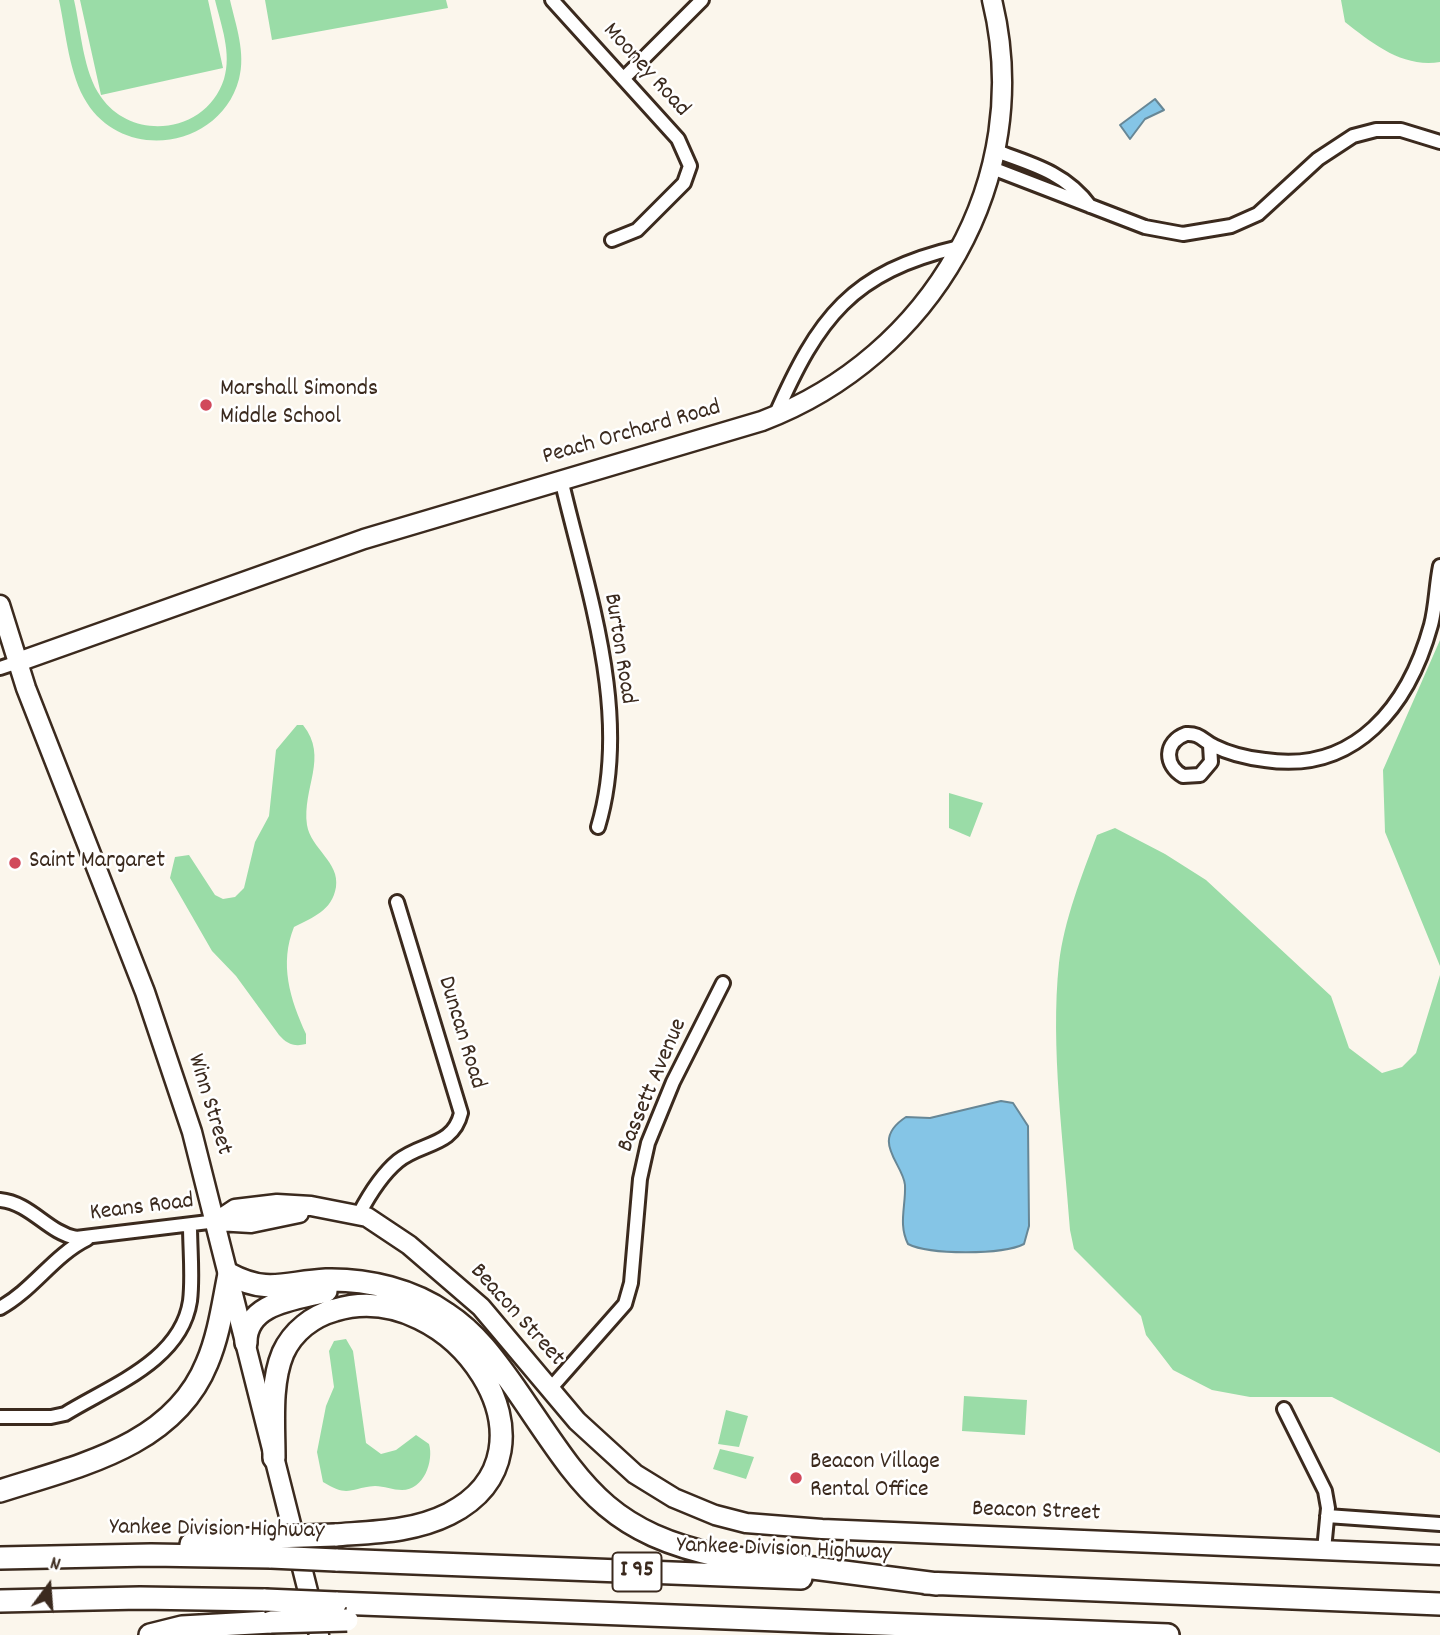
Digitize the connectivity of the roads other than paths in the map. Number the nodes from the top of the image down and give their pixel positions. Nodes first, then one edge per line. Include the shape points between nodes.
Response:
1 (552, 0) edge
2 (702, 0) edge
3 (992, 0) edge
4 (625, 77) junction
5 (1440, 142) edge
6 (994, 159) junction
7 (612, 240) dead end
8 (959, 247) junction
9 (775, 416) junction
10 (561, 479) junction
11 (1440, 566) edge
12 (0, 605) edge
13 (18, 662) junction
14 (0, 668) edge
15 (1210, 745) dead end
16 (598, 827) dead end
17 (397, 902) dead end
18 (723, 983) dead end
19 (0, 1200) edge
20 (359, 1214) junction
21 (216, 1221) junction
22 (190, 1225) junction
23 (88, 1239) junction
24 (229, 1274) junction
25 (373, 1284) junction
26 (0, 1308) edge
27 (246, 1343) junction
28 (550, 1389) junction
29 (1284, 1409) dead end
30 (0, 1417) edge
31 (274, 1458) junction
32 (0, 1491) edge
33 (1327, 1516) junction
34 (1440, 1524) edge
35 (272, 1547) junction
36 (1324, 1550) junction
37 (1440, 1555) edge
38 (0, 1558) edge
39 (937, 1584) junction
40 (0, 1601) edge
41 (1440, 1604) edge
42 (341, 1611) junction
43 (150, 1635) edge
44 (319, 1635) edge
45 (1168, 1635) edge

1 - 4 street, Mooney Road
2 - 4 street
3 - 6 street, Peach Orchard Road via 1004,85
4 - 7 street, Mooney Road via 678,139 690,166 688,177 638,230
5 - 6 street via 1401,130 1353,136 1318,159 1258,214 1218,229 1170,233 1090,206
6 - 8 street, Peach Orchard Road
8 - 9 street, Peach Orchard Road via 921,306 863,366 819,396
8 - 9 street via 904,263 845,300 801,361
9 - 10 street, Peach Orchard Road
10 - 13 street, Peach Orchard Road via 364,539
10 - 16 street, Burton Road via 606,674 610,767
11 - 15 street via 1432,622 1421,653 1388,712 1359,742 1329,757 1296,763 1250,758
12 - 13 street, Winn Street
13 - 14 street
13 - 21 street, Winn Street via 145,992
17 - 20 street, Duncan Road via 461,1114 444,1140 408,1153 395,1164
18 - 28 street, Bassett Avenue via 648,1143 639,1179 627,1300
19 - 23 street, Keans Road via 25,1206 68,1236
20 - 21 street, Beacon Street via 262,1205 235,1209
20 - 28 street, Beacon Street via 409,1245 463,1291
21 - 22 street, Keans Road
21 - 24 street, Winn Street
22 - 23 street, Keans Road
22 - 30 street via 190,1302 184,1323 168,1347 65,1414
23 - 26 street
24 - 25 highway via 267,1288 323,1280
24 - 27 street, Winn Street
24 - 32 highway via 207,1364 189,1397 167,1420 132,1444
25 - 27 highway via 330,1290 260,1311 248,1323
25 - 39 highway via 430,1303 466,1328 497,1363 591,1493 640,1531 720,1556
27 - 31 street, Winn Street
28 - 36 street, Beacon Street via 594,1438 635,1474 687,1504 736,1521 835,1530
29 - 33 street via 1321,1480
31 - 35 highway, bridge via 275,1396 282,1355 299,1331 324,1313 362,1305 402,1312 441,1331 475,1362 495,1396 500,1430 497,1457 479,1490 458,1509 390,1531
31 - 44 street, Winn Street
33 - 34 street
33 - 36 street
35 - 38 highway, Yankee Division Highway
35 - 39 highway, Yankee Division Highway / I 95, bridge via 336,1560
36 - 37 street, Beacon Street
39 - 41 highway, Yankee Division Highway / I 95
40 - 42 highway, I 95, bridge via 265,1600
42 - 43 highway, bridge via 271,1622 182,1627
42 - 45 highway, I 95 via 514,1609

